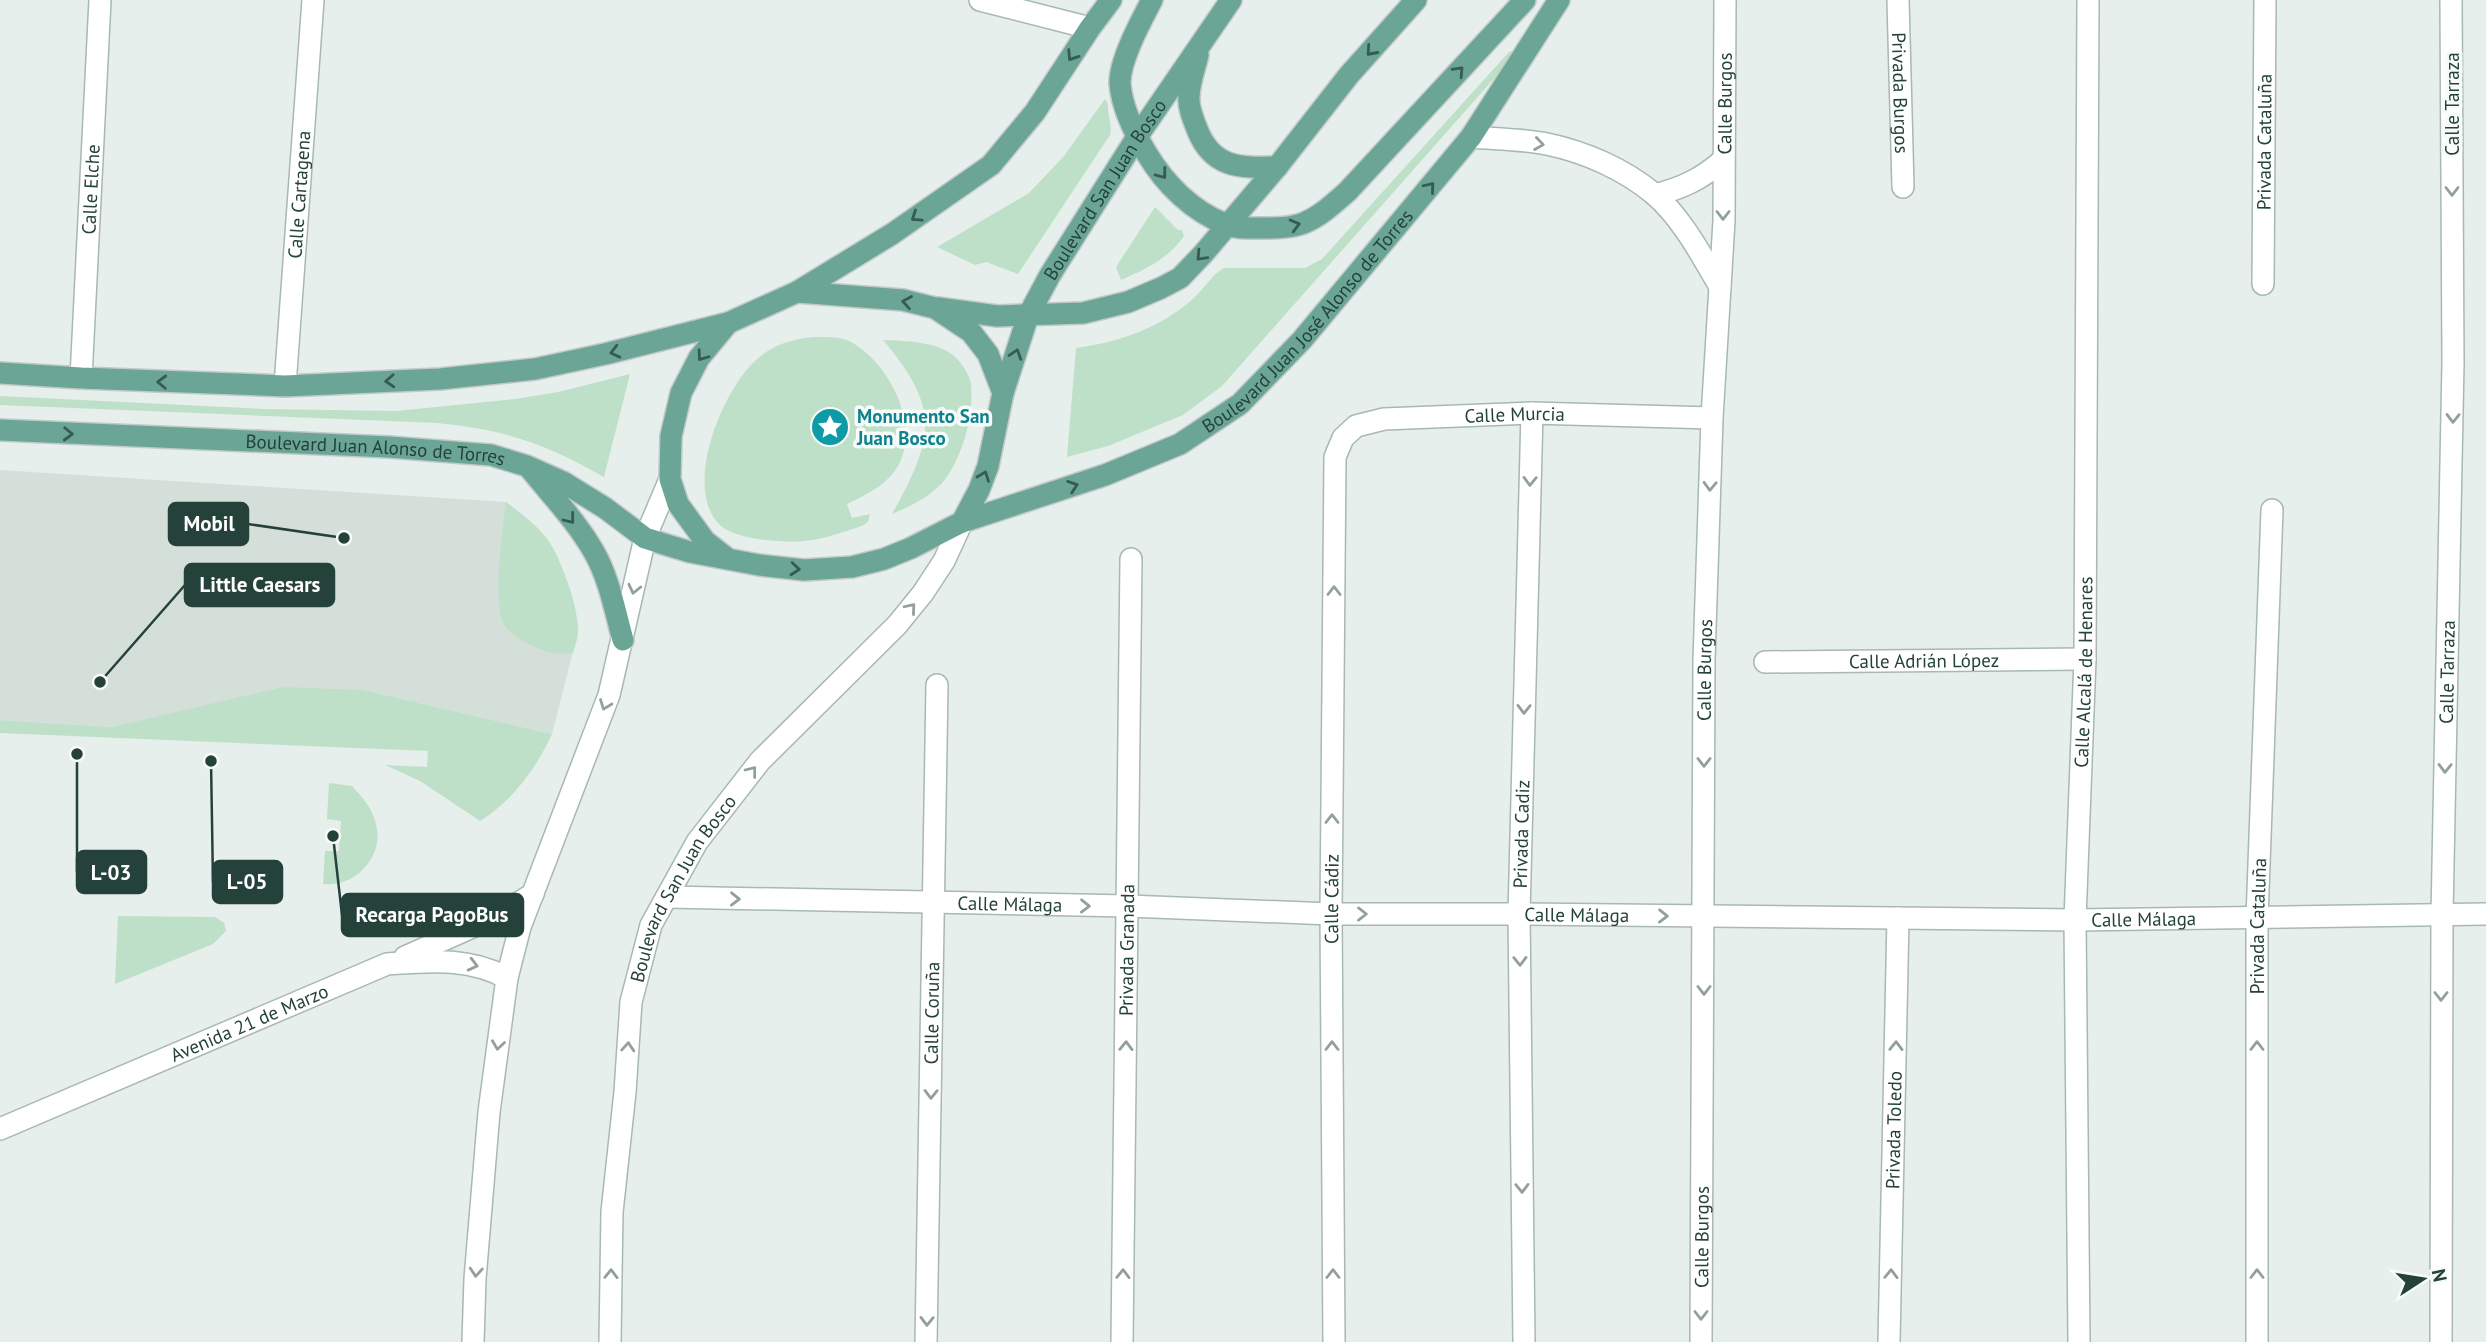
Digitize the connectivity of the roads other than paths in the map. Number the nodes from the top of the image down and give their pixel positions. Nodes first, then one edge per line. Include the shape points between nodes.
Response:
1 (100, 0) edge
2 (313, 0) edge
3 (980, 0) edge
4 (1111, 0) edge
5 (1152, 0) edge
6 (1231, 0) edge
7 (1416, 0) edge
8 (1525, 0) edge
9 (1559, 0) edge
10 (1725, 0) edge
11 (1898, 0) edge
12 (2088, 0) edge
13 (2265, 0) edge
14 (2451, 0) edge
15 (1090, 28) junction
16 (1201, 42) junction
17 (1137, 137) junction
18 (1471, 137) junction
19 (1723, 160) junction
20 (1277, 167) junction
21 (1903, 187) dead end
22 (1655, 195) junction
23 (1227, 225) junction
24 (2263, 285) dead end
25 (1720, 287) junction
26 (797, 292) junction
27 (936, 308) junction
28 (1028, 316) junction
29 (728, 323) junction
30 (0, 373) edge
31 (81, 378) junction
32 (285, 386) junction
33 (1003, 393) junction
34 (1532, 413) junction
35 (1712, 418) junction
36 (0, 430) edge
37 (1335, 457) joint
38 (527, 466) junction
39 (670, 479) junction
40 (2272, 510) dead end
41 (961, 522) junction
42 (645, 538) junction
43 (728, 559) junction
44 (1131, 559) dead end
45 (623, 639) junction
46 (2085, 659) junction
47 (1765, 662) dead end
48 (937, 685) dead end
49 (533, 894) junction
50 (667, 897) junction
51 (934, 903) junction
52 (1128, 906) junction
53 (1331, 914) junction
54 (1519, 914) junction
55 (2486, 914) edge
56 (2442, 915) junction
57 (1704, 916) junction
58 (1898, 918) junction
59 (2257, 919) junction
60 (2075, 920) junction
61 (387, 964) junction
62 (507, 978) junction
63 (0, 1129) edge
64 (473, 1342) edge
65 (610, 1342) edge
66 (926, 1342) edge
67 (1122, 1342) edge
68 (1334, 1342) edge
69 (1524, 1342) edge
70 (1701, 1342) edge
71 (1889, 1342) edge
72 (2080, 1342) edge
73 (2257, 1342) edge
74 (2441, 1342) edge

1 - 31 street, Calle Elche
2 - 32 street, Calle Cartagena
3 - 15 street
4 - 15 main road
5 - 17 main road via 1126,54 1120,83
6 - 16 main road, Boulevard San Juan Bosco
7 -> 20 main road via 1349,75
23 -> 8 main road via 1283,228 1320,215 1347,192
9 - 18 main road, Boulevard Juan José Alonso de Torres
10 - 19 street, Calle Burgos
11 - 21 street, Privada Burgos
12 - 46 street, Calle Alcalá de Henares
13 - 24 street, Privada Cataluña
14 -> 56 street, Calle Tarraza via 2454,363
15 -> 26 main road via 1035,112 991,165 892,234
16 - 17 main road, Boulevard San Juan Bosco
16 - 20 main road via 1189,98 1200,137 1227,164
17 -> 23 main road via 1181,196
17 - 28 main road, Boulevard San Juan Bosco
18 -> 22 street via 1545,144 1590,156
41 -> 18 main road, Boulevard Juan José Alonso de Torres via 1105,475 1180,444 1240,404 1302,341
19 - 22 street via 1695,182
19 -> 25 street, Calle Burgos
20 - 23 main road
22 - 25 street via 1681,224
23 -> 28 main road via 1180,278 1152,293 1099,311
25 - 35 street, Calle Burgos
27 -> 26 main road via 903,300
26 - 29 main road
27 - 28 main road
27 - 33 main road via 971,332 988,354
33 -> 28 main road, Boulevard San Juan Bosco
29 -> 32 main road via 535,369 440,379
29 -> 39 main road via 699,358 681,393 671,436
30 - 31 main road
32 -> 31 main road
41 -> 33 main road, Boulevard San Juan Bosco via 988,467
34 - 35 street, Calle Murcia
34 - 37 street, Calle Murcia via 1384,419 1356,426
34 -> 54 street, Privada Cadiz
35 -> 57 street, Calle Burgos via 1704,660
36 -> 38 main road, Boulevard Juan Alonso de Torres via 389,447 491,455
53 -> 37 street, Calle Cádiz
38 - 42 main road, Boulevard Juan Alonso de Torres via 584,495
38 -> 45 main road via 595,553
39 - 42 street
39 - 43 main road via 678,504 705,541
40 - 59 street, Privada Cataluña
43 -> 41 main road, Boulevard Juan José Alonso de Torres via 804,570 852,567 911,548
50 -> 41 street, Boulevard San Juan Bosco via 697,842 760,761 897,625 923,593
42 - 43 main road, Boulevard Juan Alonso de Torres
42 -> 45 street
44 - 52 street, Privada Granada
45 -> 49 street via 609,695
46 - 47 street, Calle Adrián López
46 - 60 street, Calle Alcalá de Henares
48 - 51 street, Calle Coruña
49 - 61 street via 497,916
49 - 62 street
50 -> 51 street, Calle Málaga
65 -> 50 street, Boulevard San Juan Bosco via 612,1212 631,1002 651,925
51 -> 52 street, Calle Málaga
51 -> 66 street, Calle Coruña
52 - 53 street, Calle Málaga
67 -> 52 street, Privada Granada
53 -> 54 street, Calle Málaga
68 -> 53 street, Calle Cádiz
54 -> 57 street, Calle Málaga
54 -> 69 street, Privada Cadiz
55 - 56 street, Calle Málaga
56 - 59 street, Calle Málaga
56 -> 74 street, Calle Tarraza
57 - 58 street, Calle Málaga
57 -> 70 street, Calle Burgos
58 - 60 street, Calle Málaga
71 -> 58 street, Privada Toledo
59 - 60 street, Calle Málaga
73 -> 59 street, Privada Cataluña
60 - 72 street, Calle Alcalá de Henares
61 -> 62 street, Avenida 21 de Marzo via 463,962
61 - 63 street, Avenida 21 de Marzo
62 -> 64 street via 489,1112

